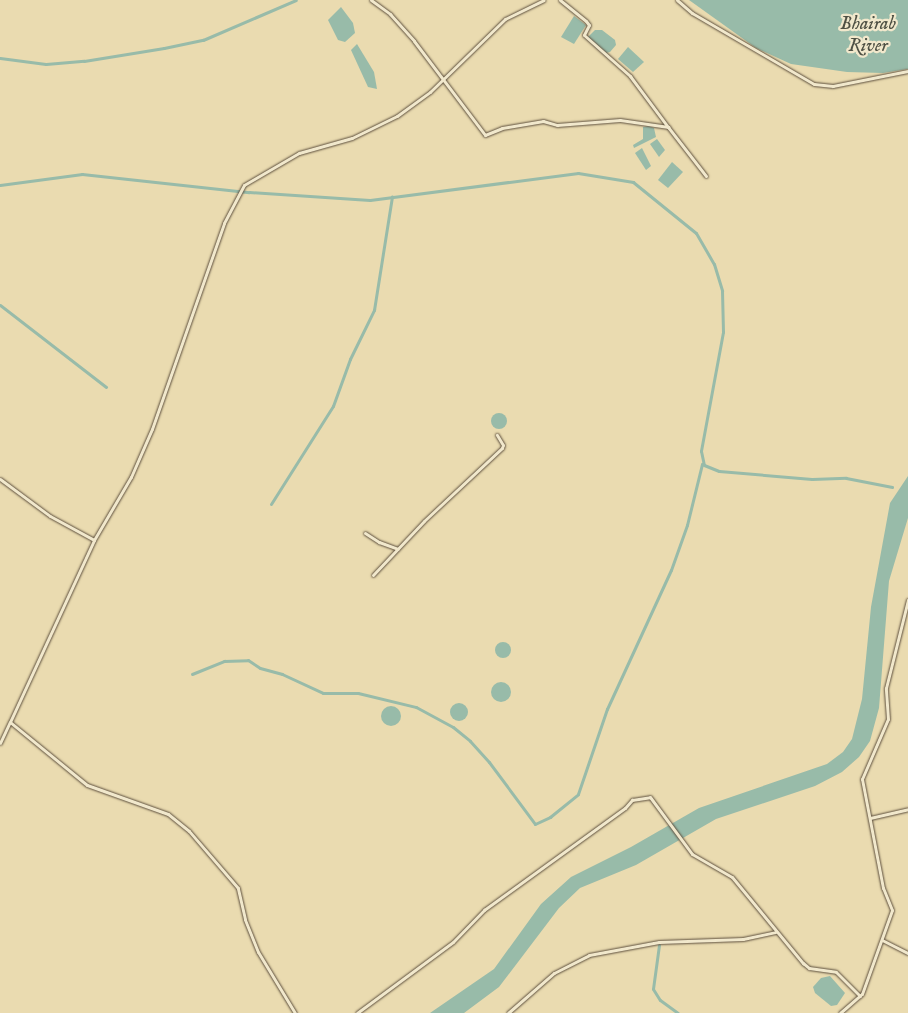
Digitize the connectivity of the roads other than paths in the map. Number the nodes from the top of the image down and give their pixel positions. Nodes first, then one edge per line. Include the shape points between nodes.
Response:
1 (372, 0) edge
2 (544, 0) edge
3 (560, 0) edge
4 (677, 0) edge
5 (908, 71) edge
6 (443, 79) junction
7 (668, 127) junction
8 (706, 176) dead end
9 (497, 436) dead end
10 (0, 479) edge
11 (365, 533) dead end
12 (94, 540) junction
13 (398, 549) junction
14 (373, 575) dead end
15 (908, 600) edge
16 (10, 722) junction
17 (0, 743) edge
18 (908, 809) edge
19 (870, 818) junction
20 (775, 932) junction
21 (882, 940) junction
22 (908, 953) edge
23 (860, 996) junction
24 (295, 1013) edge
25 (358, 1013) edge
26 (508, 1013) edge
27 (840, 1013) edge

1 - 6 street via 390,14
2 - 6 street via 505,19
3 - 7 street via 586,21 589,25 584,35 630,76
4 - 5 street via 692,13 814,84 833,86
6 - 7 street via 485,135 502,128 543,121 556,125 620,120
6 - 12 street via 397,116 352,138 299,153 244,185 224,223 152,429 131,476
7 - 8 street
9 - 13 street via 502,448
10 - 12 street via 50,516
11 - 13 street
12 - 16 street
13 - 14 street
15 - 19 street via 886,688 888,719 863,772
16 - 17 street
16 - 24 street via 87,785 168,814 189,830 238,888 245,920 258,952
18 - 19 street
19 - 21 street via 883,888 892,910
20 - 23 street via 809,968 836,972
20 - 25 street via 732,877 688,849 652,797 632,800 484,910 453,942
20 - 26 street via 743,939 659,942 589,955 554,973
21 - 22 street
21 - 23 street
23 - 27 street

